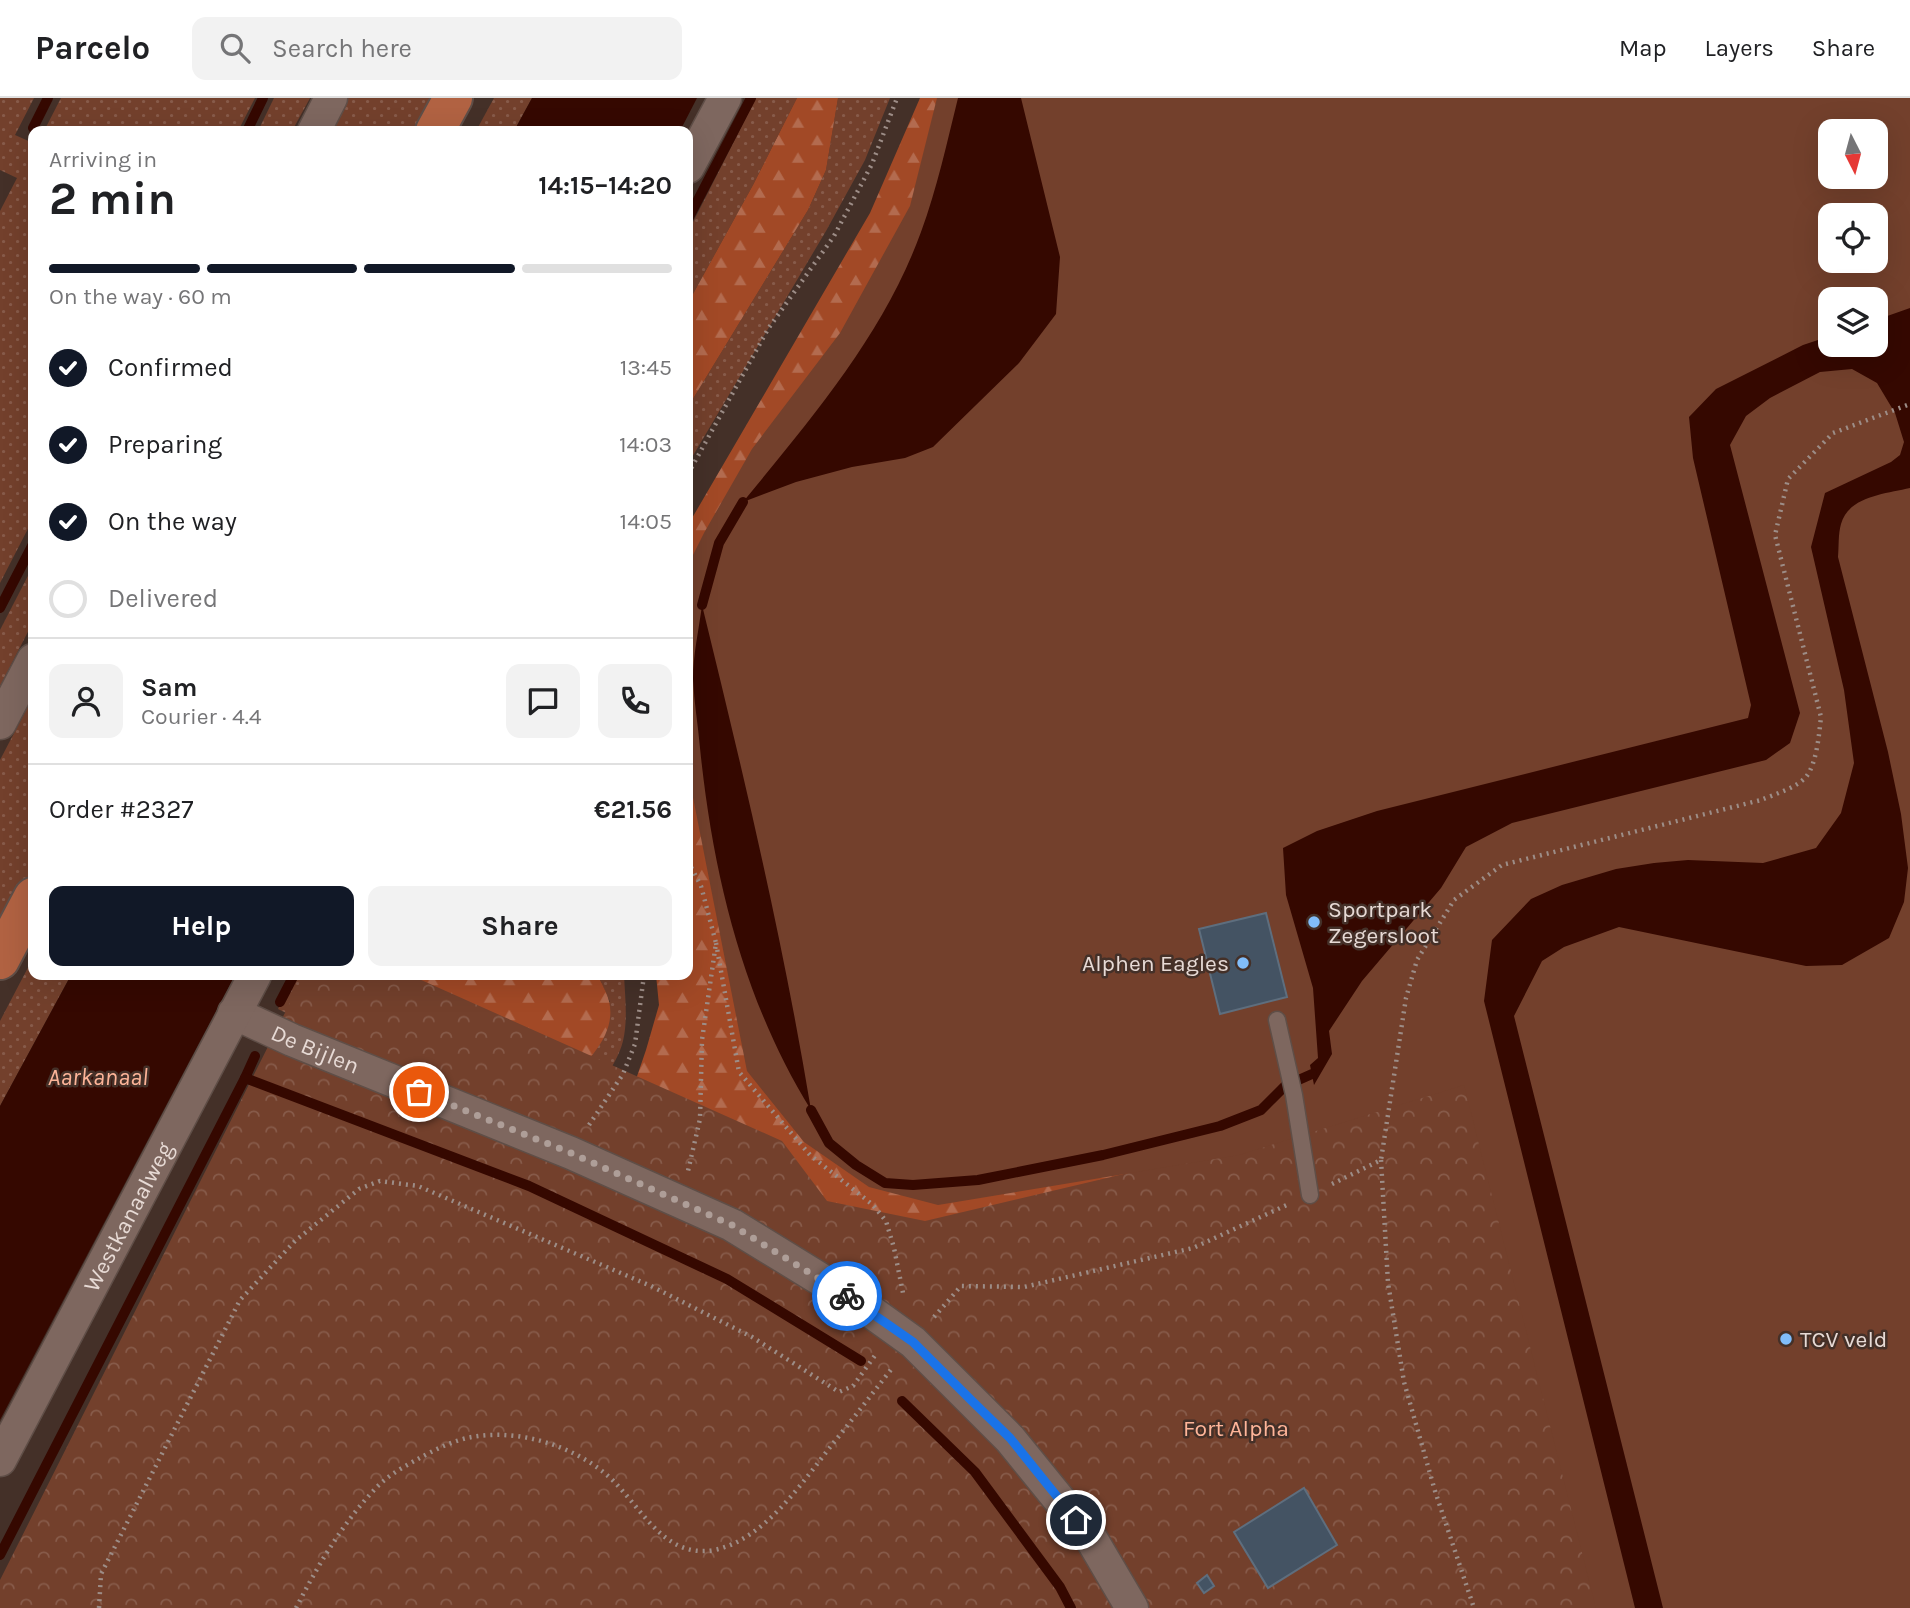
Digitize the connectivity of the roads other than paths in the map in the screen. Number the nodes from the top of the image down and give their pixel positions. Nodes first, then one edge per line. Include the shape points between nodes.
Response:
1 (331, 98) edge
2 (453, 98) edge
3 (724, 98) edge
4 (317, 126) edge
5 (438, 126) edge
6 (693, 157) edge
7 (28, 670) edge
8 (0, 723) edge
9 (28, 907) edge
10 (0, 960) edge
11 (252, 980) edge
12 (234, 1013) junction
13 (1277, 1020) dead end
14 (1310, 1195) road end
15 (0, 1460) edge
16 (1132, 1608) edge

1 - 4 street
2 - 5 main road
3 - 6 street
7 - 8 street
9 - 10 main road
11 - 12 street, Westkanaalweg
12 - 15 street, Westkanaalweg
12 - 16 street, De Bijlen via 732,1225 856,1301 913,1342 1010,1438 1092,1540
13 - 14 lane

